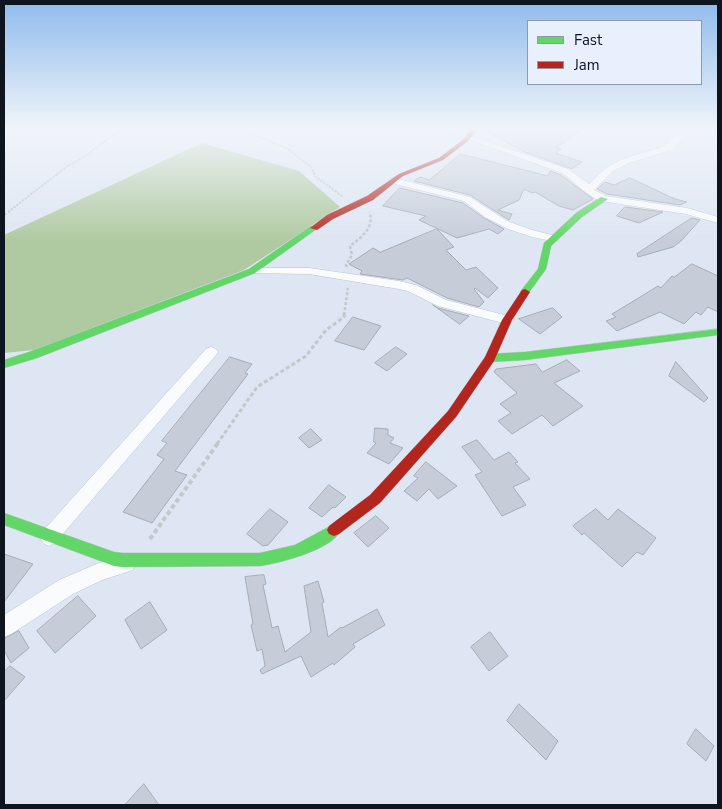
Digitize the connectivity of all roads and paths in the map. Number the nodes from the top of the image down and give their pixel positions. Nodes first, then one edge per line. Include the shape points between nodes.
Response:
1 (67, 167) edge
2 (308, 167) edge
3 (422, 167) edge
4 (553, 167) edge
5 (614, 167) edge
6 (394, 181) junction
7 (588, 190) junction
8 (604, 199) junction
9 (360, 203) junction
10 (4, 215) edge
11 (718, 220) edge
12 (552, 238) junction
13 (252, 271) junction
14 (349, 277) junction
15 (507, 320) junction
16 (718, 332) edge
17 (211, 352) dead end
18 (490, 358) junction
19 (4, 364) edge
20 (4, 519) edge
21 (49, 537) junction
22 (148, 543) dead end
23 (129, 562) junction
24 (4, 627) edge

1 - 10 path
2 - 9 path via 344,198
3 - 6 street
4 - 7 street via 578,179
5 - 7 street
6 - 9 street
6 - 12 street via 467,199 493,218 541,237
7 - 8 street
8 - 11 street via 687,211
8 - 12 street
9 - 13 street via 330,217
9 - 14 path via 372,218 369,229 350,246 352,255 346,265
12 - 15 street via 547,245 542,269
13 - 14 street via 309,271
13 - 19 street
14 - 15 street via 412,288 442,303
14 - 22 path via 344,317 326,330 306,356 257,388
15 - 18 street
16 - 18 street
17 - 21 street
18 - 23 street via 452,414 375,499 323,539 295,553 269,560
20 - 21 street
21 - 23 street
23 - 24 street via 66,587

